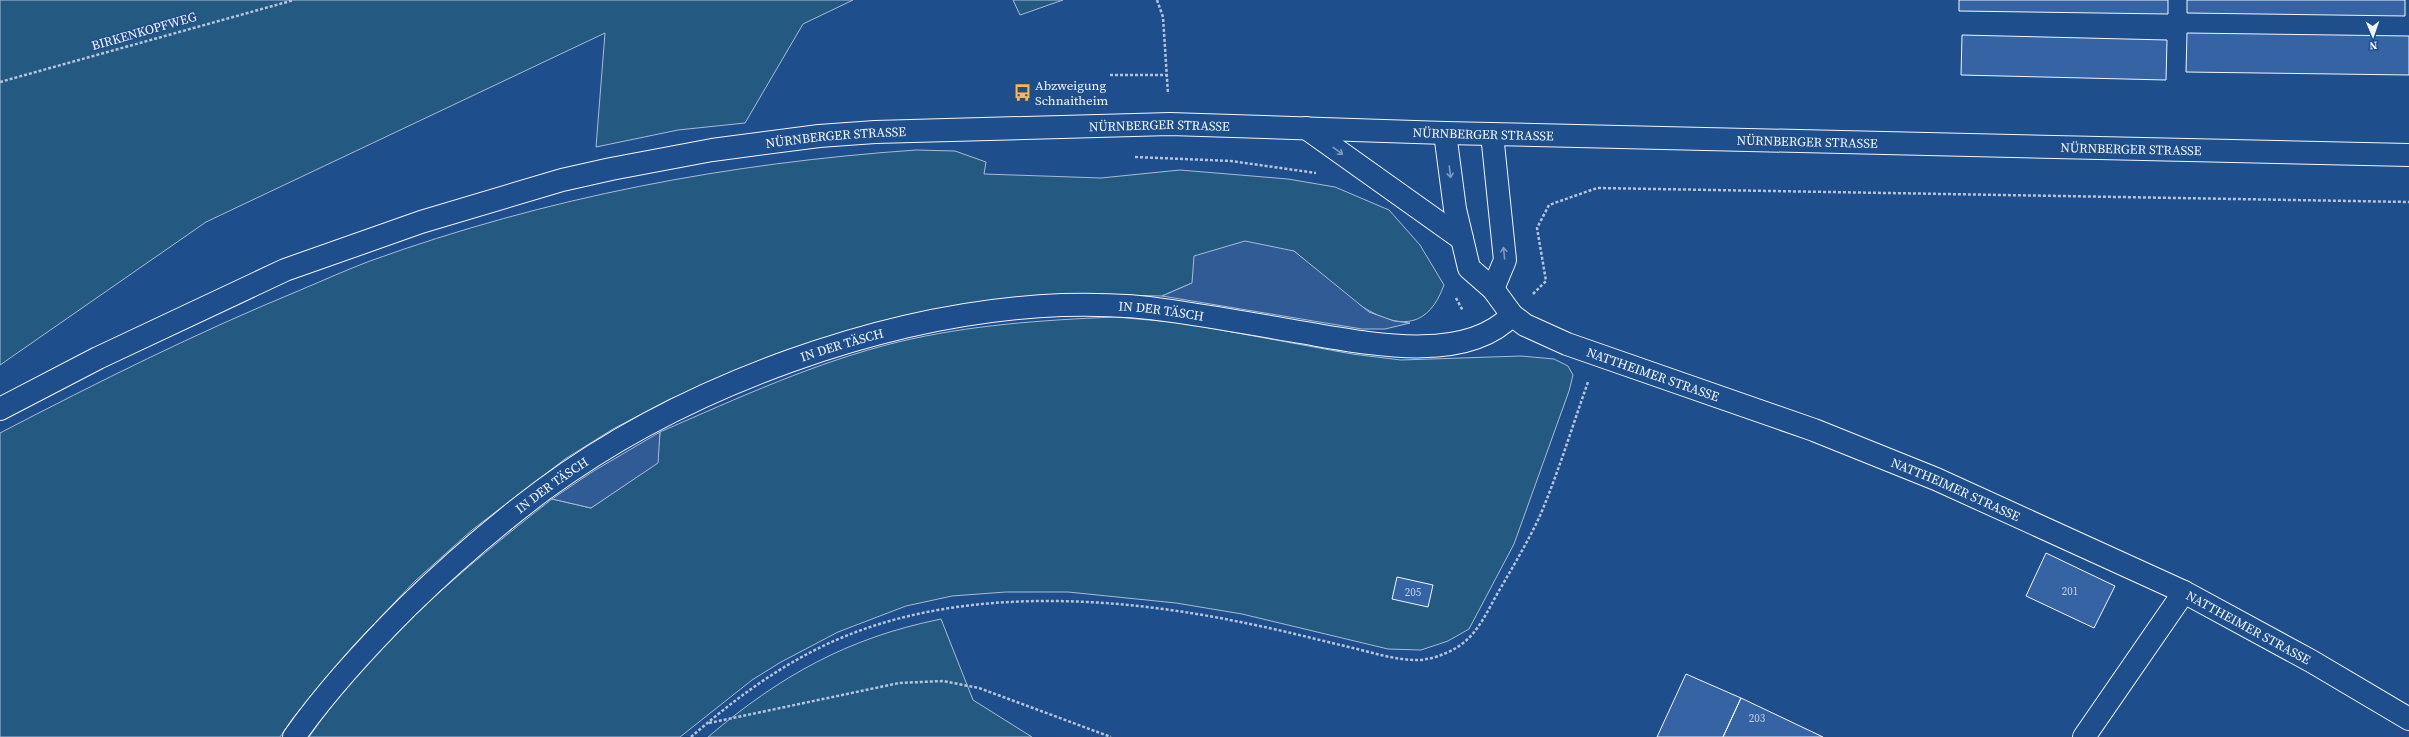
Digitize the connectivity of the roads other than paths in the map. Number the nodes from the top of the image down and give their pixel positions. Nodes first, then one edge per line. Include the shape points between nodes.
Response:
1 (1306, 128) junction
2 (1445, 133) junction
3 (1492, 134) junction
4 (2409, 155) edge
5 (1462, 239) junction
6 (1493, 289) junction
7 (1512, 315) junction
8 (0, 409) edge
9 (2184, 592) junction
10 (2409, 719) edge
11 (294, 737) edge
12 (2084, 737) edge

1 - 2 street, NÜRNBERGER STRASSE
1 -> 5 street
1 - 8 street, NÜRNBERGER STRASSE via 1170,124 875,132 819,136 705,151 562,180 421,222 285,270 98,358
2 - 3 street, NÜRNBERGER STRASSE
2 -> 5 street, NATTHEIMER STRASSE via 1455,209
3 - 4 street, NÜRNBERGER STRASSE
6 -> 3 street via 1505,260
5 - 6 street, NATTHEIMER STRASSE via 1469,268
6 - 7 street, NATTHEIMER STRASSE
7 - 9 street, NATTHEIMER STRASSE via 1525,325 1598,355 1807,428 1890,460
7 - 11 street, IN DER TÄSCH via 1502,326 1477,337 1439,345 1388,346 1146,307 1059,306 928,323 838,345 801,357 669,415 602,452 543,491 461,556 391,623 331,690
9 - 10 street, NATTHEIMER STRASSE via 2311,660
9 - 12 street

